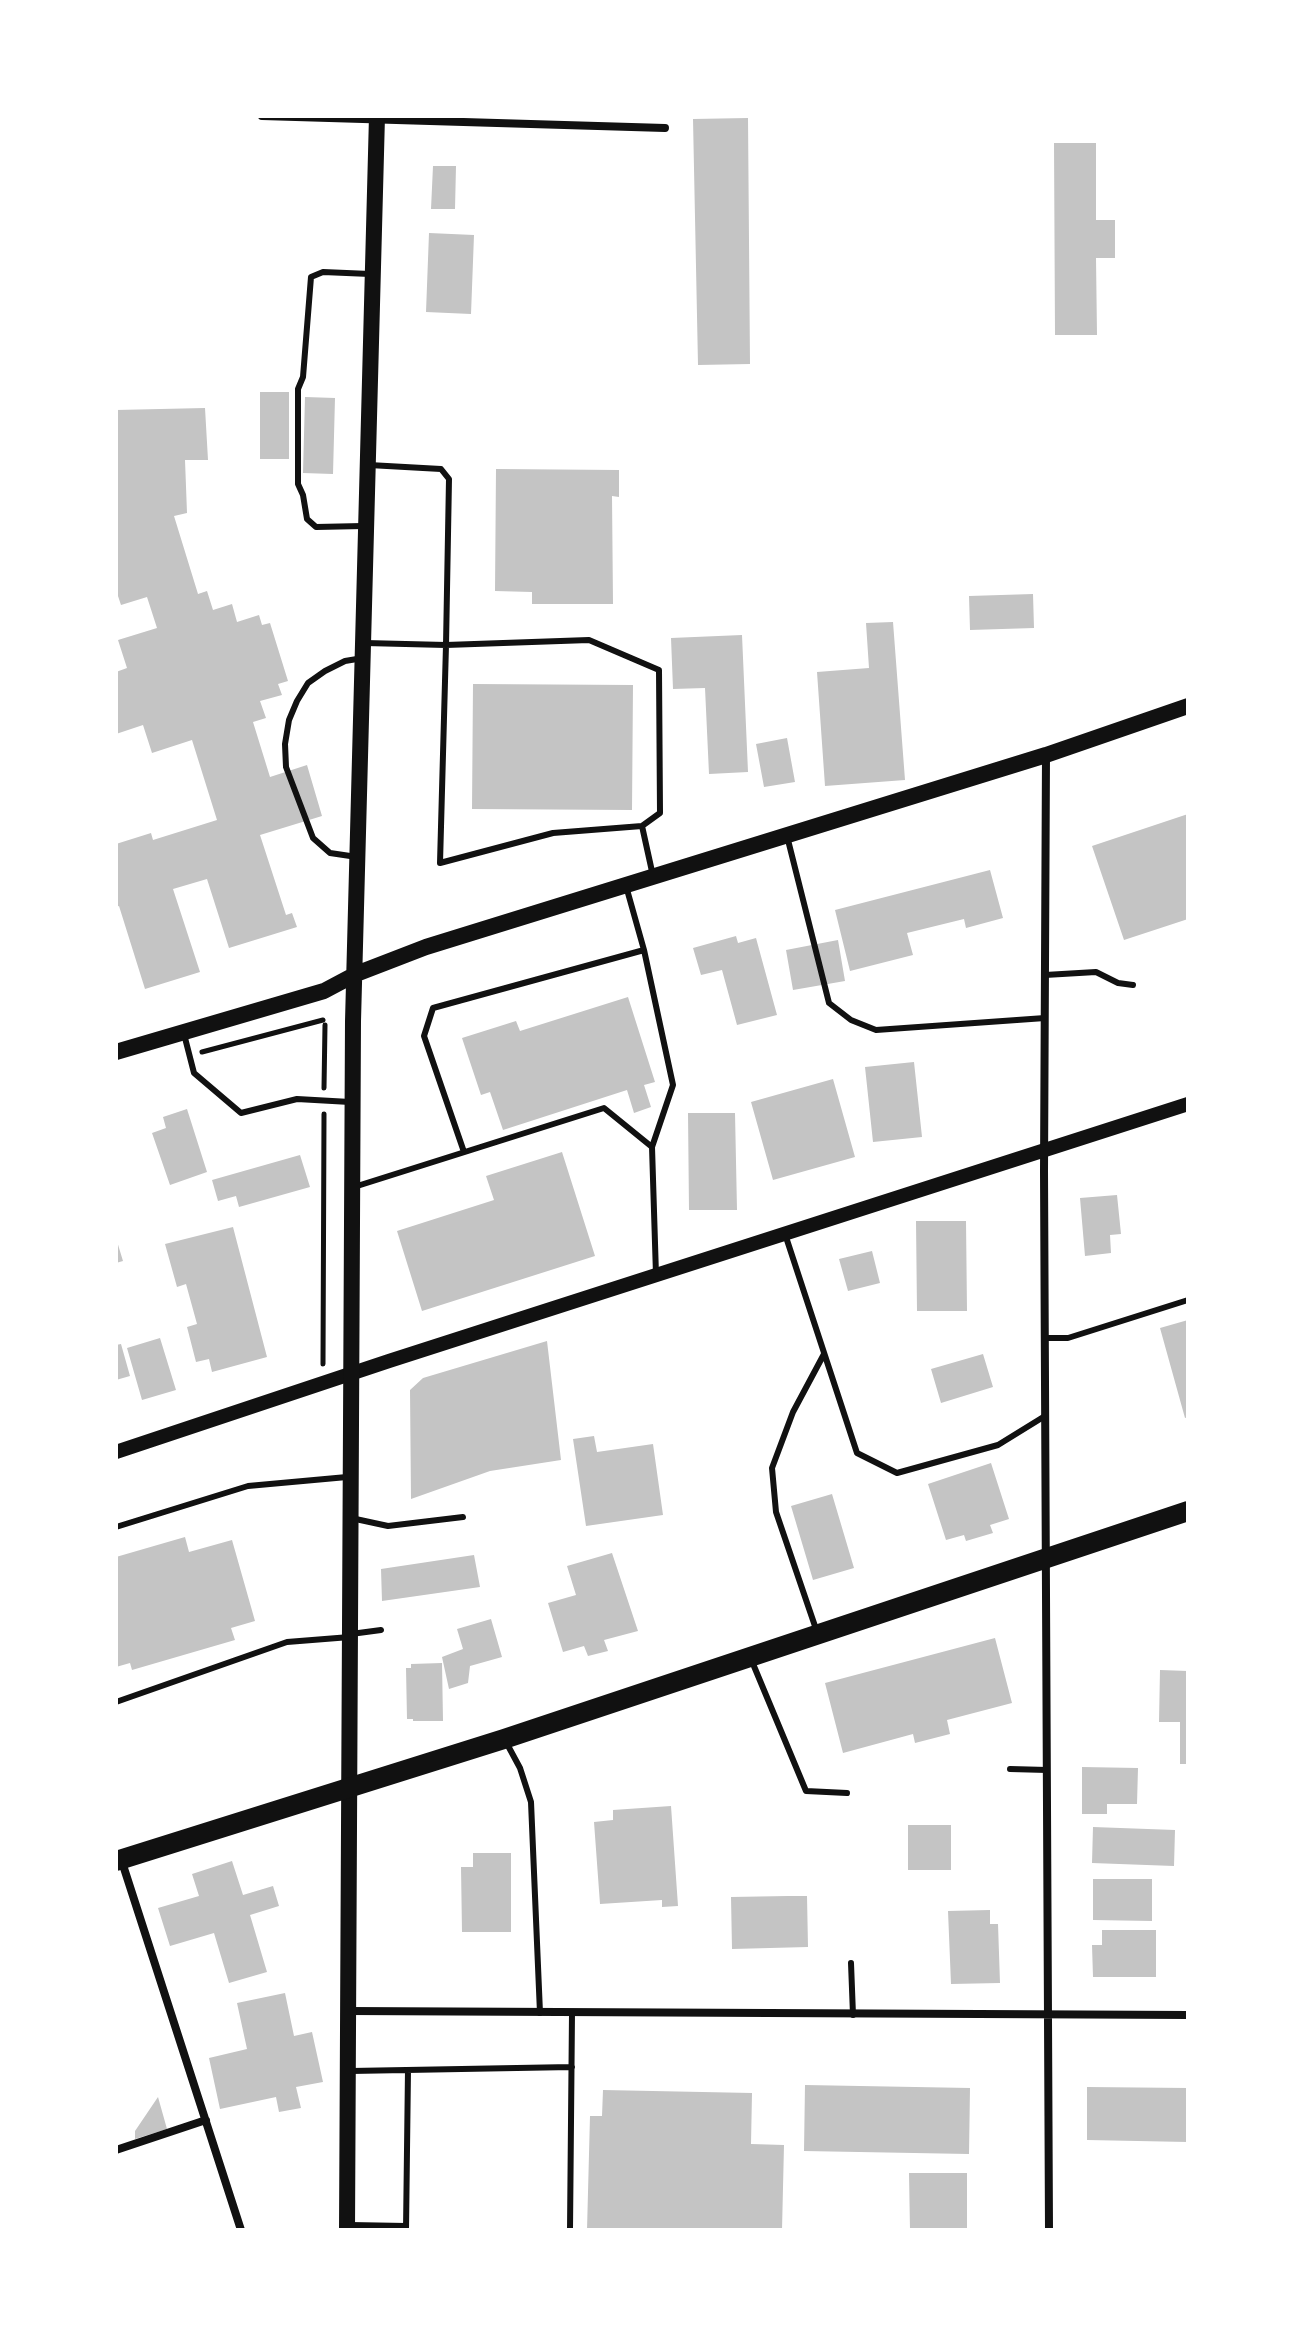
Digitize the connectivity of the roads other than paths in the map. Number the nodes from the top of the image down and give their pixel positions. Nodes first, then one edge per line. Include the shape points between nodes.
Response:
1 (262, 116) edge
2 (377, 117) edge
3 (665, 128) dead end
4 (373, 275) junction
5 (369, 465) junction
6 (367, 526) junction
7 (446, 645) junction
8 (364, 650) junction
9 (1188, 706) edge
10 (1046, 755) junction
11 (642, 826) junction
12 (787, 835) junction
13 (357, 857) junction
14 (653, 877) junction
15 (626, 886) junction
16 (644, 950) junction
17 (356, 974) junction
18 (1045, 975) junction
19 (1133, 985) dead end
20 (1045, 1018) junction
21 (183, 1033) junction
22 (116, 1052) edge
23 (353, 1103) junction
24 (1188, 1104) edge
25 (652, 1147) junction
26 (1044, 1150) junction
27 (464, 1152) junction
28 (354, 1187) junction
29 (785, 1234) junction
30 (656, 1275) junction
31 (1188, 1300) edge
32 (1045, 1338) junction
33 (824, 1354) junction
34 (351, 1374) junction
35 (1045, 1416) junction
36 (116, 1452) edge
37 (351, 1476) junction
38 (1188, 1511) edge
39 (463, 1517) dead end
40 (351, 1518) junction
41 (116, 1527) edge
42 (1046, 1557) junction
43 (381, 1630) dead end
44 (818, 1633) junction
45 (351, 1636) junction
46 (749, 1655) junction
47 (116, 1702) edge
48 (504, 1739) junction
49 (1010, 1769) dead end
50 (1047, 1770) junction
51 (350, 1786) junction
52 (847, 1793) dead end
53 (118, 1856) edge
54 (851, 1963) dead end
55 (348, 2011) junction
56 (540, 2013) junction
57 (572, 2013) junction
58 (1048, 2013) junction
59 (853, 2015) junction
60 (1188, 2015) edge
61 (572, 2067) junction
62 (408, 2070) junction
63 (348, 2071) junction
64 (206, 2120) junction
65 (116, 2150) edge
66 (347, 2227) edge
67 (406, 2228) edge
68 (241, 2230) edge
69 (570, 2230) edge
70 (1049, 2230) edge

1 - 2 street
2 - 3 street
2 - 4 main road
4 - 5 main road
4 - 6 lane via 323,272 311,277 298,389 298,484 307,519 316,527
5 - 6 main road
5 - 7 lane via 441,469 449,479
6 - 8 main road
7 - 8 lane
7 - 11 lane via 589,640 659,670 660,813
7 - 11 lane via 440,863 553,833
8 - 13 main road
8 - 13 lane via 308,683 289,720 285,744 286,767 313,838 330,853
9 - 10 main road
10 - 12 main road
10 - 18 street
11 - 14 lane
12 - 14 main road
12 - 20 lane via 829,1003 851,1020 876,1030
13 - 17 main road
14 - 15 main road
15 - 16 lane
15 - 17 main road
16 - 25 lane via 673,1085
16 - 27 lane via 433,1008 424,1036
17 - 21 main road via 324,991
17 - 23 main road
18 - 19 lane via 1096,972
18 - 20 street
20 - 26 street
21 - 22 main road
21 - 23 lane via 194,1073 241,1113 297,1099
23 - 28 main road
24 - 26 street
25 - 27 lane via 604,1108
25 - 30 lane
26 - 29 street
26 - 32 street
27 - 28 lane
28 - 34 main road
29 - 30 street
29 - 33 lane
30 - 34 street
31 - 32 lane via 1068,1338
32 - 35 street
33 - 35 lane via 857,1453 897,1473 998,1445
33 - 44 lane via 793,1412 772,1468 776,1512
34 - 36 street
34 - 37 main road
35 - 42 street
37 - 40 main road
37 - 41 lane via 248,1486
38 - 42 main road
39 - 40 lane via 388,1526
40 - 45 main road
42 - 44 main road
42 - 50 street
43 - 45 lane
44 - 46 main road
45 - 47 lane via 287,1642
45 - 51 main road
46 - 48 main road
46 - 52 lane via 806,1791
48 - 51 main road
48 - 56 lane via 531,1802
49 - 50 lane
50 - 58 street
51 - 53 main road
51 - 55 main road
53 - 64 street
54 - 59 lane
55 - 56 street
55 - 63 main road
56 - 57 street
57 - 59 street
57 - 61 lane
58 - 59 street
58 - 60 street
58 - 70 street
61 - 62 lane
61 - 69 lane
62 - 63 lane
62 - 67 lane
63 - 66 main road
64 - 65 street
64 - 68 street
66 - 67 lane

